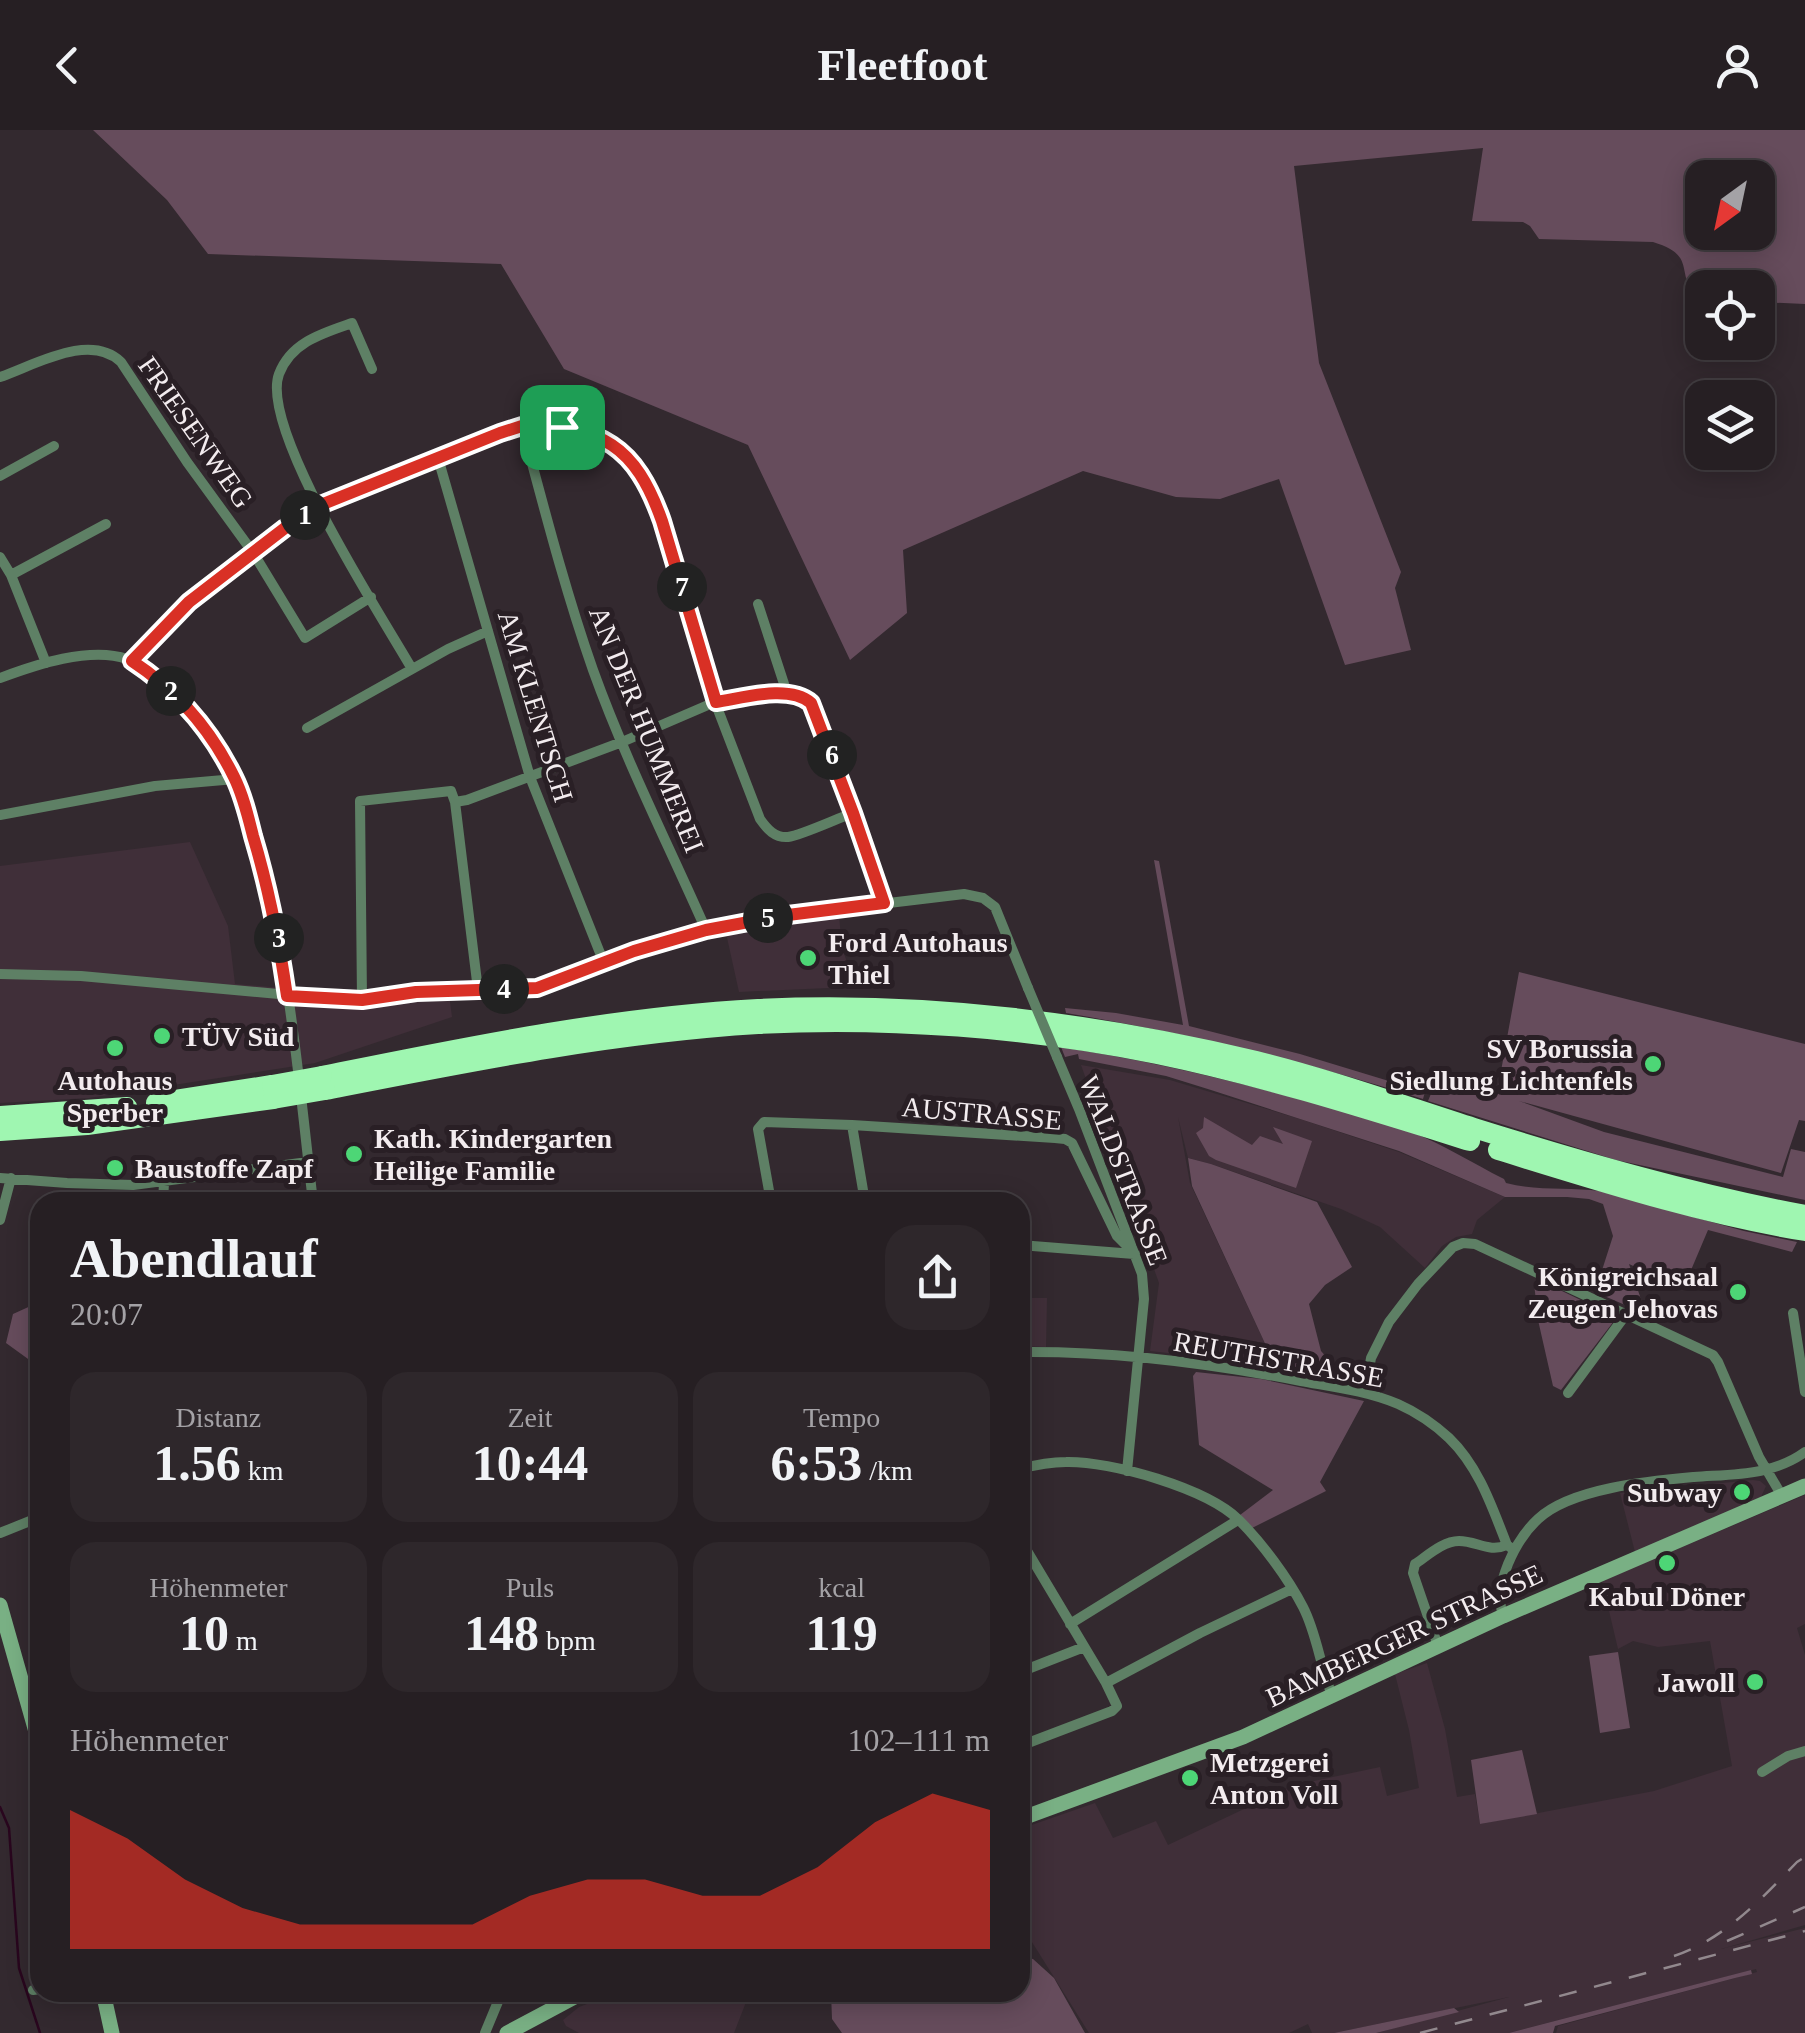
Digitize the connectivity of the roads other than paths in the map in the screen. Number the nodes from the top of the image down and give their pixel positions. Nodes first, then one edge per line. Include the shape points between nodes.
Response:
1 (372, 369) dead end
2 (0, 377) edge
3 (522, 426) junction
4 (54, 446) dead end
5 (438, 458) junction
6 (0, 476) edge
7 (318, 506) junction
8 (106, 524) dead end
9 (254, 554) junction
10 (0, 557) edge
11 (11, 574) junction
12 (371, 597) junction
13 (758, 604) dead end
14 (488, 631) junction
15 (132, 661) junction
16 (46, 663) junction
17 (412, 669) junction
18 (0, 678) edge
19 (787, 692) junction
20 (716, 702) junction
21 (307, 728) dead end
22 (622, 742) junction
23 (530, 777) junction
24 (235, 778) junction
25 (453, 796) junction
26 (853, 813) junction
27 (0, 816) edge
28 (884, 903) junction
29 (706, 930) junction
30 (604, 963) junction
31 (0, 974) edge
32 (478, 990) junction
33 (287, 996) junction
34 (362, 1000) junction
35 (273, 1092) junction
36 (0, 1116) edge
37 (852, 1125) junction
38 (0, 1131) edge
39 (308, 1162) junction
40 (6, 1178) edge
41 (164, 1183) junction
42 (164, 1192) edge
43 (312, 1192) edge
44 (769, 1192) edge
45 (863, 1192) edge
46 (0, 1220) edge
47 (1801, 1222) edge
48 (1030, 1246) edge
49 (1135, 1254) junction
50 (1627, 1313) junction
51 (1793, 1314) dead end
52 (1030, 1352) edge
53 (1139, 1357) junction
54 (1805, 1392) edge
55 (1366, 1393) junction
56 (1568, 1393) dead end
57 (1805, 1452) edge
58 (1030, 1466) edge
59 (1127, 1471) junction
60 (1768, 1472) junction
61 (1805, 1486) edge
62 (1782, 1496) junction
63 (1238, 1520) junction
64 (30, 1521) edge
65 (0, 1533) edge
66 (1510, 1547) junction
67 (1030, 1557) edge
68 (1034, 1564) junction
69 (1030, 1566) edge
70 (1292, 1589) junction
71 (0, 1605) edge
72 (1503, 1616) junction
73 (1070, 1624) junction
74 (1084, 1646) junction
75 (1438, 1646) junction
76 (1030, 1668) edge
77 (1106, 1683) junction
78 (1332, 1694) junction
79 (30, 1711) edge
80 (1030, 1742) edge
81 (1805, 1751) edge
82 (1762, 1772) dead end
83 (1030, 1814) edge
84 (105, 2002) edge
85 (498, 2002) edge
86 (565, 2002) edge
87 (112, 2033) edge
88 (485, 2033) edge
89 (507, 2033) edge

1 - 7 street via 352,323 300,345 278,377 284,432
2 - 9 street, FRIESENWEG via 75,350 110,353
3 - 5 street
3 - 20 street via 593,434 634,464 654,497
3 - 22 street, AN DER HUMMEREI via 558,559
4 - 6 street
5 - 7 street
5 - 14 street, AM KLENTSCH
7 - 9 street
7 - 12 street
8 - 11 street
9 - 12 street, FRIESENWEG via 305,638
9 - 15 street via 189,602
10 - 11 street
11 - 16 street
12 - 17 street
13 - 19 street
14 - 17 street
14 - 23 street, AM KLENTSCH
15 - 16 street via 104,655
15 - 24 street via 190,712
16 - 18 street
17 - 21 street
19 - 20 street
19 - 26 street via 806,698 816,712
20 - 22 street
20 - 26 street via 767,828 788,836
22 - 23 street
22 - 29 street, AN DER HUMMEREI
23 - 25 street via 466,800
23 - 30 street, AM KLENTSCH
24 - 27 street
24 - 33 street via 267,884
25 - 32 street
25 - 34 street via 360,802
26 - 28 street
28 - 29 street
28 - 49 street, WALDSTRASSE, bridge via 978,896 1000,916
29 - 30 street
30 - 32 street via 537,988
31 - 33 street
32 - 34 street
33 - 34 street
33 - 39 street
35 - 36 highway
35 - 38 highway via 87,1126
35 - 47 highway, bridge via 696,1029 836,1023 976,1029 1156,1054 1255,1077 1624,1188 1754,1222
37 - 44 street, AUSTRASSE via 761,1124
37 - 45 street
37 - 49 street, AUSTRASSE via 1065,1139 1080,1156 1118,1236
39 - 41 street
39 - 43 street
40 - 41 street
40 - 46 street
41 - 42 street
48 - 49 street
49 - 53 street, WALDSTRASSE via 1144,1288
50 - 55 street via 1463,1243 1428,1273 1389,1322 1371,1358
50 - 56 street
50 - 60 street via 1713,1355
51 - 54 street
52 - 53 street, REUTHSTRASSE
53 - 55 street, REUTHSTRASSE
53 - 59 street, WALDSTRASSE
55 - 66 street, REUTHSTRASSE via 1424,1419 1458,1448
57 - 60 street
58 - 59 street via 1068,1462
59 - 63 street via 1206,1498
60 - 62 street
60 - 66 street via 1604,1490 1539,1517
61 - 62 street, BAMBERGER STRASSE
62 - 72 street, BAMBERGER STRASSE
63 - 70 street
63 - 73 street
64 - 65 street
66 - 72 street via 1499,1598
66 - 75 street via 1456,1541 1415,1564
67 - 68 street
68 - 69 street
68 - 73 street
70 - 77 street
70 - 78 street
71 - 79 street
72 - 75 street, BAMBERGER STRASSE
73 - 74 street
74 - 76 street
74 - 77 street
75 - 78 street, BAMBERGER STRASSE
77 - 80 street via 1117,1706 1112,1711
78 - 83 street, BAMBERGER STRASSE via 1242,1737
81 - 82 street
84 - 87 street
85 - 88 street
86 - 89 street

